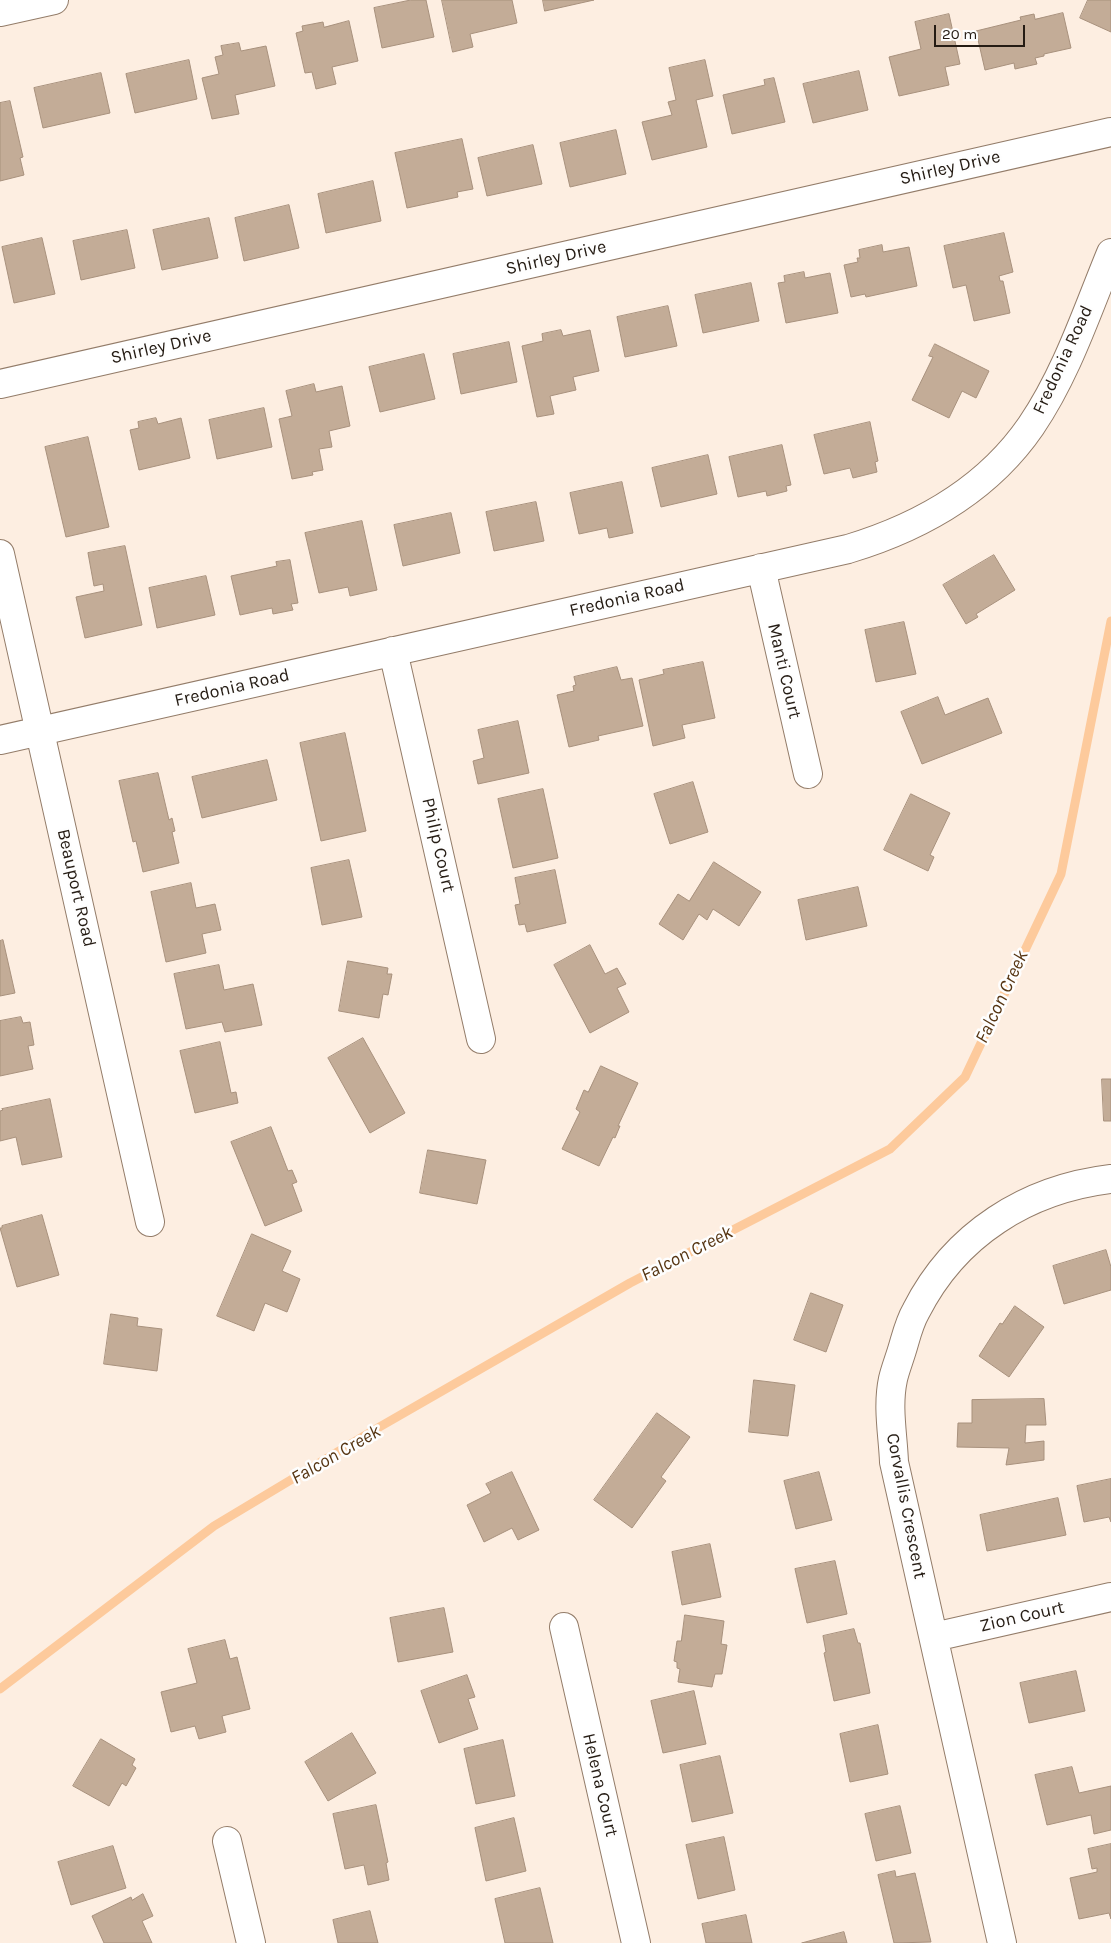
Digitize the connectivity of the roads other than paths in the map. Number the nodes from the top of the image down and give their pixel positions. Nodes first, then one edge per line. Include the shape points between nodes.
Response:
1 (54, 0) edge
2 (0, 12) edge
3 (1111, 132) edge
4 (1111, 253) edge
5 (0, 384) edge
6 (0, 554) edge
7 (761, 568) junction
8 (393, 651) junction
9 (41, 731) junction
10 (0, 740) edge
11 (808, 774) dead end
12 (481, 1039) dead end
13 (1111, 1179) edge
14 (150, 1222) dead end
15 (1111, 1597) edge
16 (564, 1627) dead end
17 (934, 1637) junction
18 (227, 1841) dead end
19 (251, 1943) edge
20 (636, 1943) edge
21 (1002, 1943) edge

1 - 2 street
3 - 5 street, Shirley Drive
4 - 7 street, Fredonia Road via 1064,366 1044,404 1018,442 978,484 926,519 887,536
6 - 9 street, Beauport Road
7 - 8 street, Fredonia Road
7 - 11 street, Manti Court
8 - 9 street, Fredonia Road
8 - 12 street, Philip Court
9 - 10 street, Fredonia Road
9 - 14 street, Beauport Road
13 - 17 street, Corvallis Crescent via 1046,1193 1008,1211 964,1245 928,1288 915,1312 893,1379 890,1435
15 - 17 street, Zion Court
16 - 20 street, Helena Court
17 - 21 street, Corvallis Crescent
18 - 19 street

